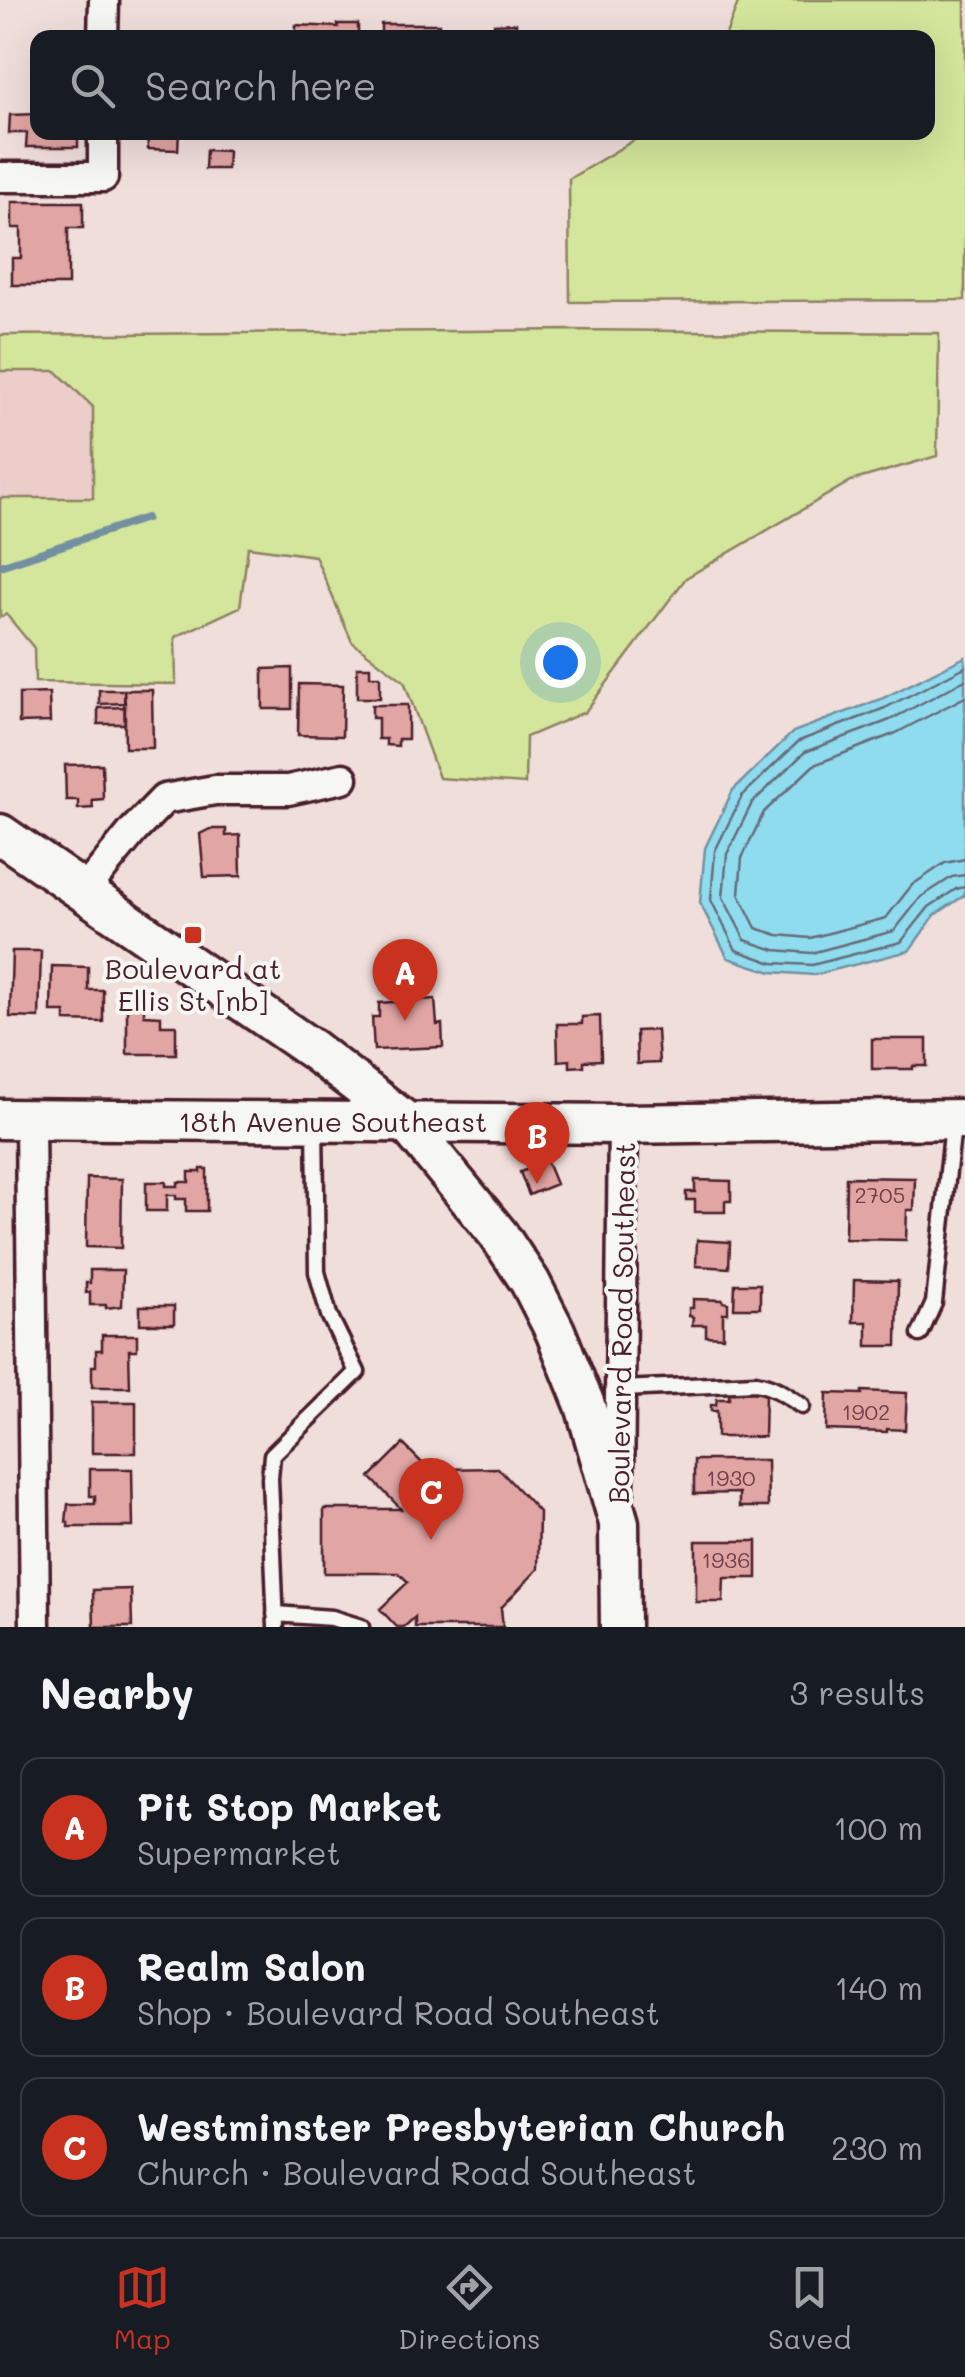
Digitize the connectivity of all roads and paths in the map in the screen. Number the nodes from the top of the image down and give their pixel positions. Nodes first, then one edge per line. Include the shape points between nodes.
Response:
1 (104, 0) edge
2 (104, 30) edge
3 (103, 140) edge
4 (0, 177) edge
5 (343, 778) dead end
6 (0, 834) edge
7 (83, 892) junction
8 (15, 1119) edge
9 (959, 1119) edge
10 (315, 1121) junction
11 (405, 1121) junction
12 (623, 1124) junction
13 (920, 1334) dead end
14 (621, 1389) junction
15 (802, 1406) dead end
16 (619, 1523) junction
17 (275, 1621) edge
18 (34, 1627) edge
19 (361, 1627) edge
20 (620, 1627) edge

1 - 2 street
3 - 4 street via 103,177
5 - 7 street via 288,790 215,790 164,800
6 - 7 street, Boulevard Road Southeast
7 - 11 street, Boulevard Road Southeast via 314,1050
8 - 10 street, 18th Avenue Southeast
8 - 18 street
9 - 12 street, 18th Avenue Southeast
9 - 13 lane via 934,1303
10 - 11 street, 18th Avenue Southeast
10 - 17 lane via 317,1272 357,1372 272,1455
11 - 12 street, 18th Avenue Southeast
11 - 16 street, Boulevard Road Southeast via 530,1282 585,1405
12 - 14 street, Boulevard Road Southeast
14 - 15 lane via 756,1383
14 - 16 street, Boulevard Road Southeast
16 - 20 street, Boulevard Road Southeast
17 - 19 lane via 332,1618

